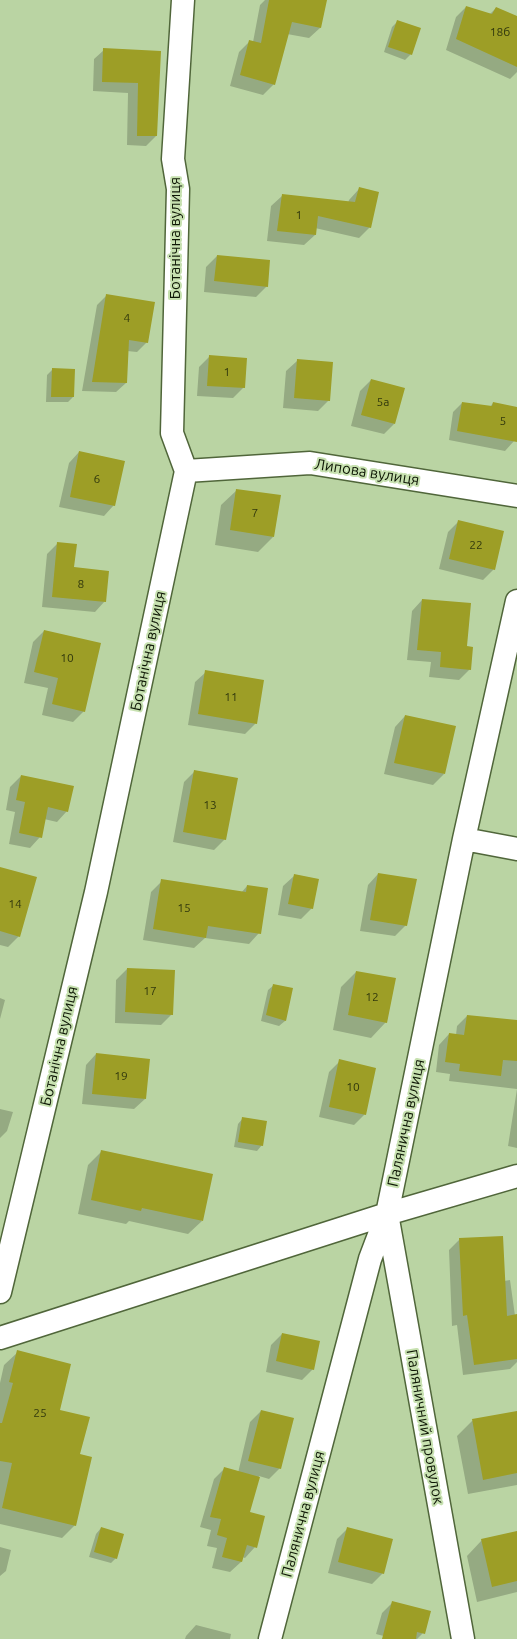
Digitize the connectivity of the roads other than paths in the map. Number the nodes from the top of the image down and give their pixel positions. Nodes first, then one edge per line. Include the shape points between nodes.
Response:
1 (183, 0) edge
2 (186, 471) junction
3 (517, 496) edge
4 (517, 601) edge
5 (464, 839) junction
6 (517, 850) edge
7 (517, 1176) edge
8 (387, 1214) junction
9 (0, 1292) edge
10 (0, 1338) edge
11 (270, 1639) edge
12 (463, 1639) edge

1 - 2 street, Ботанічна вулиця via 173,160 178,189 172,433
2 - 3 street, Липова вулиця via 310,463
2 - 9 street, Ботанічна вулиця via 96,892
4 - 5 street, Палянична вулиця
5 - 6 street
5 - 8 street, Палянична вулиця
7 - 8 street
8 - 10 street
8 - 11 street, Палянична вулиця via 370,1259
8 - 12 street, Паляничний провулок

